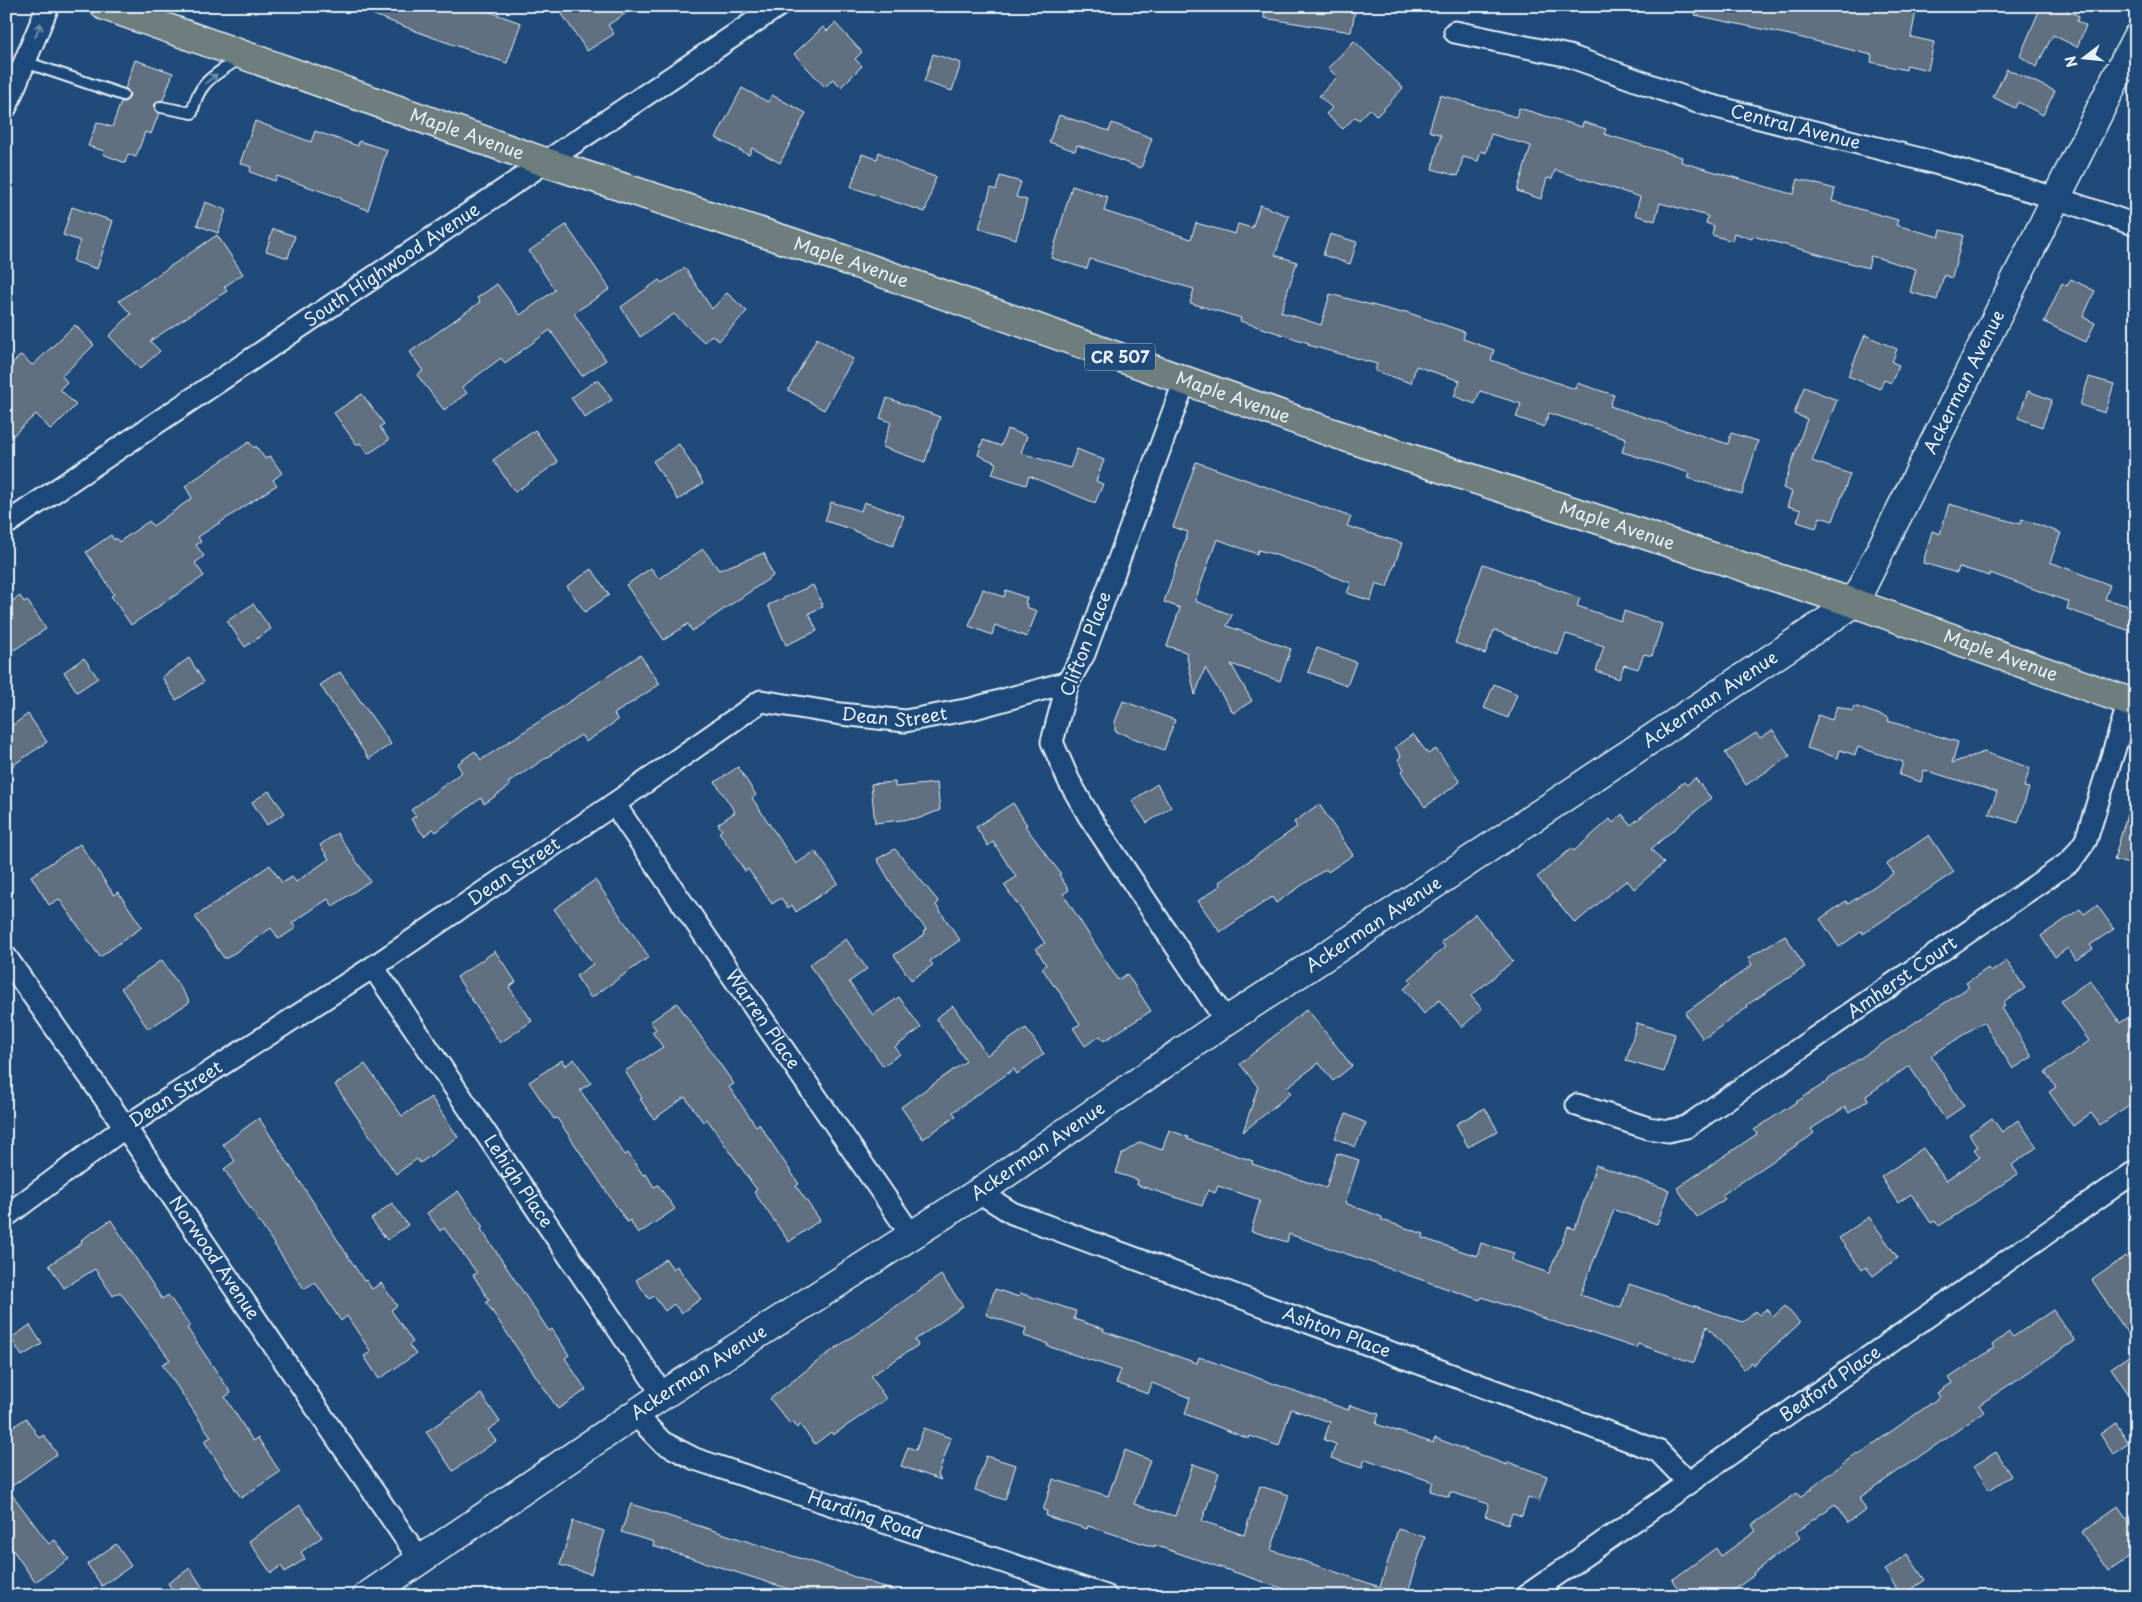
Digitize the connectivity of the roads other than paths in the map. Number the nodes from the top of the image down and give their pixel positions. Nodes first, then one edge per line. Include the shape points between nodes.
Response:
1 (48, 6) edge
2 (105, 6) edge
3 (778, 6) edge
4 (1455, 32) dead end
5 (2136, 38) edge
6 (244, 55) junction
7 (25, 62) junction
8 (123, 95) dead end
9 (6, 107) edge
10 (161, 107) dead end
11 (545, 162) junction
12 (2056, 198) junction
13 (2136, 226) edge
14 (1185, 380) junction
15 (6, 524) edge
16 (1854, 603) junction
17 (1068, 682) junction
18 (2133, 703) edge
19 (614, 804) junction
20 (6, 957) edge
21 (373, 967) junction
22 (1226, 1020) junction
23 (1577, 1105) dead end
24 (125, 1127) junction
25 (2136, 1171) edge
26 (979, 1192) junction
27 (6, 1216) edge
28 (912, 1236) junction
29 (664, 1395) junction
30 (636, 1415) junction
31 (1688, 1482) junction
32 (420, 1560) junction
33 (367, 1596) edge
34 (1106, 1596) edge
35 (1526, 1596) edge

7 -> 1 street
2 - 6 main road, Maple Avenue / CR 507
3 - 11 street, South Highwood Avenue
4 - 12 street, Central Avenue via 1569,56 1697,102 1928,161
5 - 12 street, Ackerman Avenue
10 -> 6 lane via 192,113 196,96 205,82
6 - 11 main road, Maple Avenue / CR 507
7 - 8 lane
7 - 9 street
11 - 14 main road, Maple Avenue / CR 507 via 840,258
11 - 15 street, South Highwood Avenue
12 - 13 street, Central Avenue
12 - 16 street, Ackerman Avenue
14 - 16 main road, Maple Avenue / CR 507 via 1330,432
14 - 17 street, Clifton Place via 1084,654
16 - 18 main road, Maple Avenue / CR 507
16 - 22 street, Ackerman Avenue
17 - 19 street, Dean Street via 971,709 906,721 761,701
17 - 22 street, Clifton Place via 1052,742 1069,780 1089,816
18 - 23 street, Amherst Court via 2086,840 2071,861 1686,1127 1668,1131 1648,1128
19 - 21 street, Dean Street
19 - 28 street, Warren Place
20 - 24 street, Norwood Avenue
21 - 24 street, Dean Street
21 - 29 street, Lehigh Place
22 - 26 street, Ackerman Avenue
24 - 27 street, Dean Street
24 - 32 street, Norwood Avenue
25 - 31 street, Bedford Place
26 - 28 street, Ackerman Avenue
26 - 31 street, Ashton Place via 1012,1213 1658,1451
28 - 29 street, Ackerman Avenue
29 - 30 street, Ackerman Avenue
30 - 32 street, Ackerman Avenue
30 - 34 street, Harding Road via 662,1442 695,1459
31 - 35 street, Bedford Place
32 - 33 street, Ackerman Avenue

